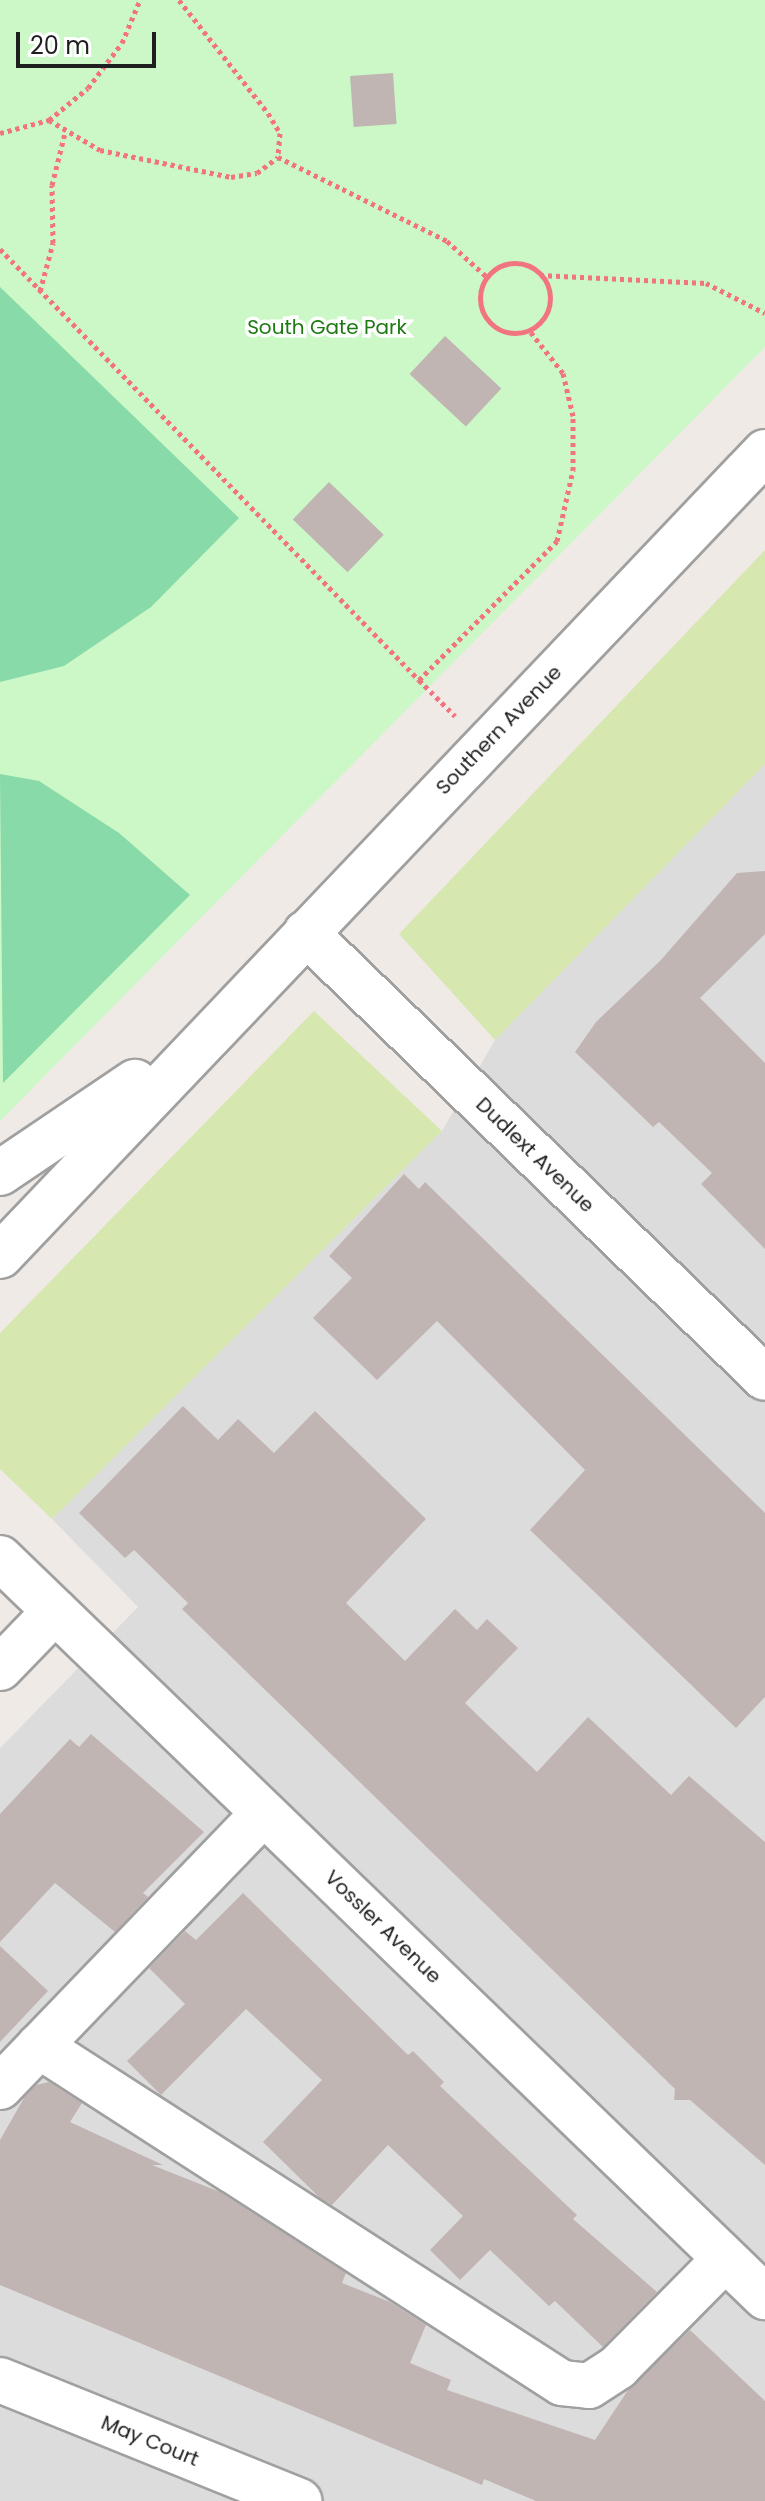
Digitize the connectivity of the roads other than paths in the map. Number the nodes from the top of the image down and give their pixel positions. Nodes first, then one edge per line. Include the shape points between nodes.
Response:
1 (763, 459) edge
2 (306, 933) junction
3 (233, 1009) junction
4 (0, 1173) edge
5 (0, 1256) edge
6 (765, 1378) edge
7 (0, 1558) edge
8 (55, 1611) junction
9 (0, 1668) edge
10 (264, 1813) junction
11 (39, 2046) junction
12 (0, 2087) edge
13 (725, 2259) junction
14 (765, 2297) edge
15 (0, 2380) edge
16 (299, 2501) edge

1 - 2 street, Southern Avenue
2 - 3 street, Southern Avenue
2 - 6 street, Dudlext Avenue
3 - 4 street, Southern Avenue via 92,1115
3 - 5 street, Southern Avenue
7 - 8 street, Vossler Avenue
8 - 9 street
8 - 10 street, Vossler Avenue
10 - 11 street
10 - 13 street, Vossler Avenue
11 - 12 street
11 - 13 street via 562,2383 589,2386 618,2367
13 - 14 street, Vossler Avenue
15 - 16 street, May Court

